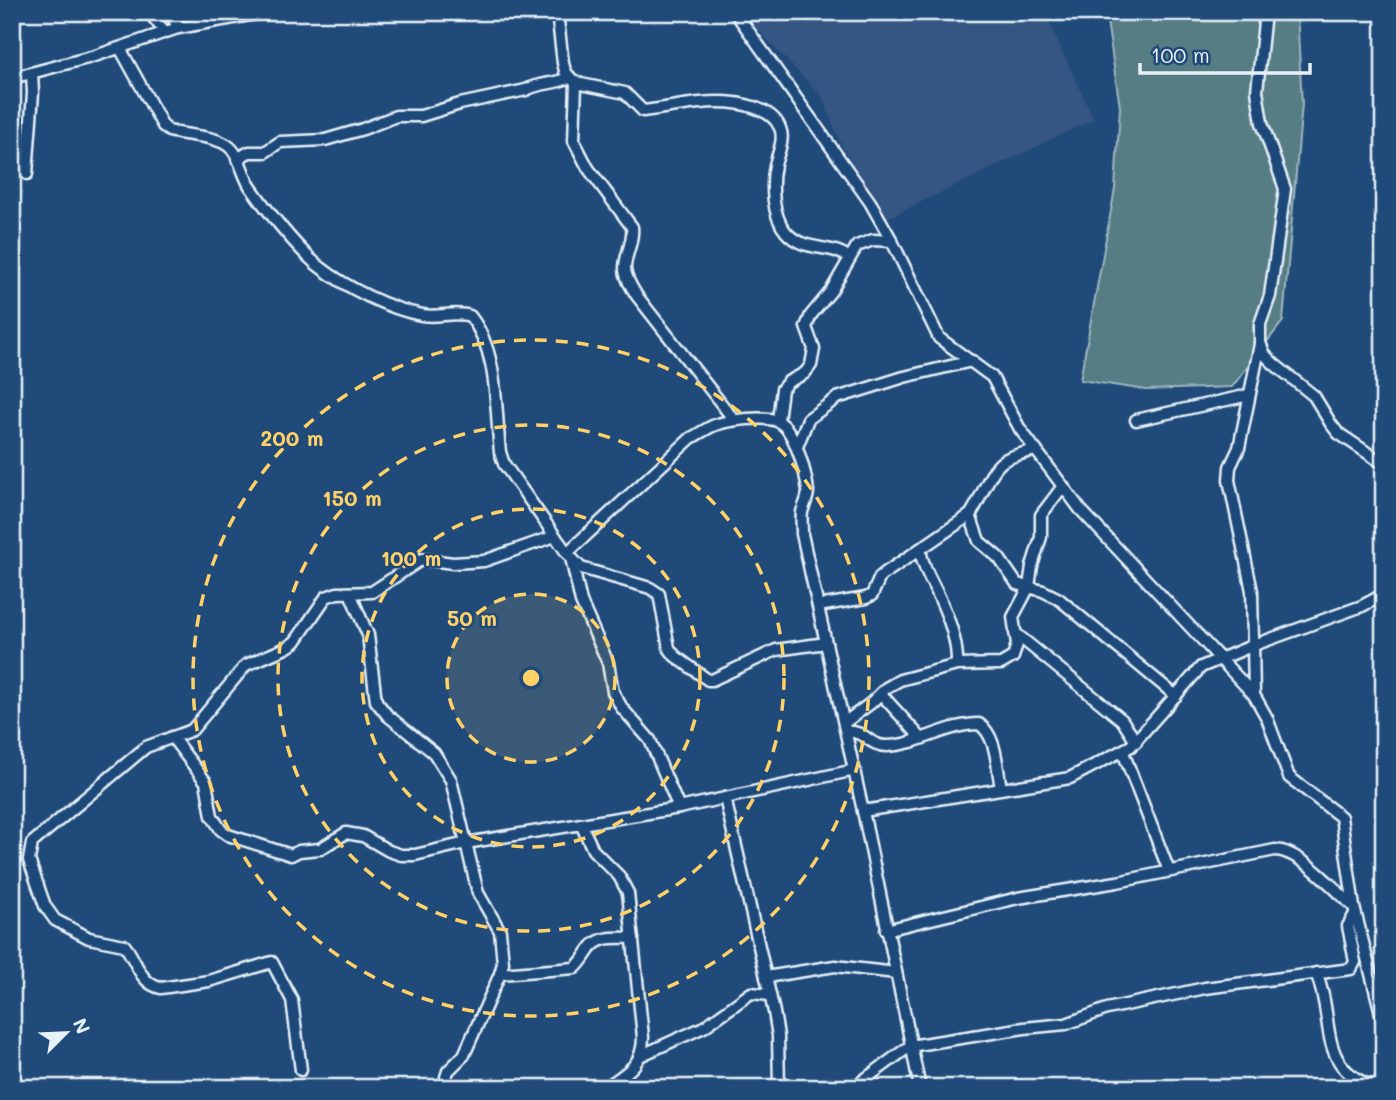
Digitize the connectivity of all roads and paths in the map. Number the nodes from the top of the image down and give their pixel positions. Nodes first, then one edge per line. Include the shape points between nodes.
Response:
1 (149, 12) edge
2 (171, 12) edge
3 (268, 12) edge
4 (557, 12) edge
5 (735, 12) edge
6 (1265, 12) edge
7 (178, 28) junction
8 (165, 32) junction
9 (120, 48) junction
10 (32, 73) junction
11 (12, 78) edge
12 (573, 80) junction
13 (237, 159) junction
14 (27, 174) dead end
15 (892, 241) junction
16 (849, 258) junction
17 (1260, 343) junction
18 (972, 361) junction
19 (1249, 395) junction
20 (734, 420) junction
21 (778, 420) junction
22 (1136, 420) dead end
23 (797, 448) junction
24 (1036, 450) junction
25 (1383, 463) edge
26 (1384, 471) edge
27 (1063, 486) junction
28 (970, 515) junction
29 (555, 536) junction
30 (920, 549) junction
31 (569, 555) junction
32 (1028, 587) junction
33 (1384, 592) edge
34 (349, 593) junction
35 (818, 606) junction
36 (1016, 633) junction
37 (827, 643) junction
38 (1254, 645) junction
39 (1222, 657) junction
40 (957, 666) junction
41 (881, 694) junction
42 (1254, 695) junction
43 (1175, 696) junction
44 (845, 728) junction
45 (172, 737) junction
46 (921, 738) junction
47 (1136, 742) junction
48 (1123, 752) junction
49 (855, 771) junction
50 (1001, 789) junction
51 (724, 798) junction
52 (679, 808) junction
53 (863, 811) junction
54 (581, 824) junction
55 (466, 843) junction
56 (1169, 871) junction
57 (1354, 911) junction
58 (886, 929) junction
59 (632, 938) junction
60 (896, 973) junction
61 (1316, 973) junction
62 (500, 974) junction
63 (1384, 975) edge
64 (766, 977) junction
65 (1370, 979) junction
66 (770, 995) junction
67 (1384, 1025) edge
68 (910, 1046) junction
69 (642, 1055) junction
70 (300, 1070) dead end
71 (1375, 1086) edge
72 (606, 1087) edge
73 (446, 1088) edge
74 (636, 1088) edge
75 (779, 1088) edge
76 (853, 1088) edge
77 (920, 1088) edge

1 - 8 street
2 - 7 street
3 - 7 street
4 - 12 street via 563,62
5 - 15 street via 840,157
6 - 17 street via 1257,91 1285,198
7 - 8 street
8 - 9 street
9 - 10 street
9 - 13 street via 166,129 219,142 232,149
10 - 11 street
10 - 14 street
12 - 13 street via 536,85 427,115 396,116 326,141 281,142 265,152 249,152
12 - 16 street via 625,93 643,111 718,102 753,107 770,115 780,128 774,168 778,219 797,241 837,250
12 - 20 street via 574,141 632,227 625,267 631,285
13 - 29 street via 255,193 327,272 358,292 402,309 422,315 467,314 473,319 494,373 501,458
15 - 16 street via 865,242
15 - 18 street via 939,338
16 - 21 street via 811,315 806,327 814,349 811,365 782,389
17 - 19 street
17 - 25 street via 1274,364 1314,396 1338,433
18 - 23 street via 837,398 808,419
18 - 24 street via 992,377
19 - 22 street
19 - 38 street via 1229,480 1252,591
20 - 21 street
20 - 31 street via 691,438
21 - 23 street
23 - 35 street via 807,489 802,534
24 - 27 street
24 - 28 street via 1001,462
25 - 26 street
27 - 32 street via 1041,515 1041,537
27 - 39 street
28 - 30 street
28 - 32 street via 979,541 999,558 1014,582
29 - 31 street
29 - 34 street via 484,561 453,563 423,558 376,589
30 - 35 street via 880,577 872,595
30 - 40 street via 955,639
31 - 37 street via 587,571 659,593 669,648 708,680 776,650
31 - 52 street via 585,614 608,663 613,692 650,740
32 - 36 street via 1014,613
32 - 43 street via 1059,599
33 - 38 street via 1362,606
34 - 45 street via 326,597 295,642 246,665 195,727
34 - 55 street via 368,635 376,701 440,761 451,780
35 - 37 street
36 - 40 street via 1016,650 1008,661
36 - 47 street via 1122,720
37 - 44 street
38 - 39 street
38 - 42 street
39 - 42 street
39 - 43 street via 1201,667
40 - 41 street via 900,680
41 - 44 street
41 - 46 street
42 - 57 street via 1289,777 1342,819
43 - 47 street
44 - 46 street via 878,745
44 - 49 street
45 - 55 street via 206,782 216,824 234,838 291,855 320,849 346,832 401,855
45 - 70 street via 146,747 32,843 29,860 45,906 55,920 89,938 124,945 135,966 155,987 209,981 272,962 292,1000
46 - 50 street via 974,724 984,726
47 - 48 street
48 - 50 street via 1070,778
48 - 56 street
49 - 51 street
49 - 53 street
50 - 53 street
51 - 52 street
51 - 64 street
52 - 54 street
53 - 58 street
54 - 55 street
54 - 59 street via 593,850 625,886
55 - 62 street via 478,893 500,931
56 - 57 street via 1282,850 1300,859
56 - 58 street via 1018,898
57 - 61 street via 1348,930 1354,967
57 - 65 street
58 - 60 street
59 - 62 street via 599,940 575,968
59 - 69 street
60 - 64 street via 835,966
60 - 68 street
61 - 68 street via 1175,993 1066,1024
61 - 71 street via 1330,1037 1344,1070
62 - 73 street via 464,1055 448,1071
63 - 65 street
64 - 66 street
65 - 67 street
66 - 69 street via 751,993 704,1027
66 - 75 street via 778,1036
68 - 76 street
68 - 77 street
69 - 72 street
72 - 74 street

